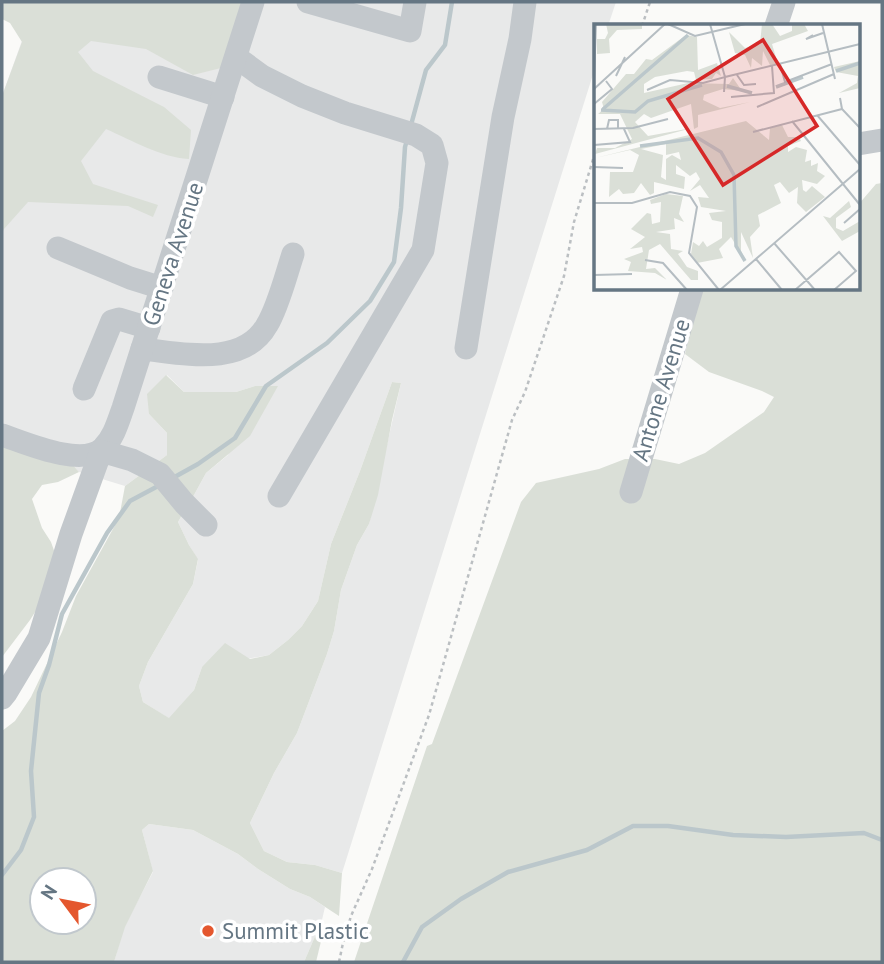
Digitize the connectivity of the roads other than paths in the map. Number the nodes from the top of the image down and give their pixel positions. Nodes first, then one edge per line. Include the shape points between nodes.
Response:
1 (253, 2) edge
2 (308, 2) edge
3 (415, 2) edge
4 (525, 2) edge
5 (784, 2) edge
6 (777, 24) edge
7 (236, 57) junction
8 (159, 77) dead end
9 (223, 97) junction
10 (882, 140) edge
11 (860, 144) edge
12 (58, 248) dead end
13 (293, 254) dead end
14 (162, 288) junction
15 (692, 290) edge
16 (146, 338) junction
17 (466, 348) dead end
18 (84, 389) dead end
19 (2, 435) edge
20 (101, 451) junction
21 (631, 492) dead end
22 (279, 496) dead end
23 (206, 526) dead end
24 (2, 698) edge

1 - 7 street, Geneva Avenue
2 - 3 street via 410,31
4 - 17 street
5 - 6 street
7 - 9 street, Geneva Avenue
7 - 22 street via 302,96 432,145 438,163 423,250
8 - 9 street
9 - 14 street, Geneva Avenue
10 - 11 street
12 - 14 street
13 - 16 street via 269,323 247,345 204,355
14 - 16 street, Geneva Avenue
15 - 21 street, Antone Avenue
16 - 18 street via 119,319 112,321
16 - 20 street, Geneva Avenue via 114,431
19 - 20 street via 72,456
20 - 23 street via 132,460 166,480
20 - 24 street, Geneva Avenue via 39,638

